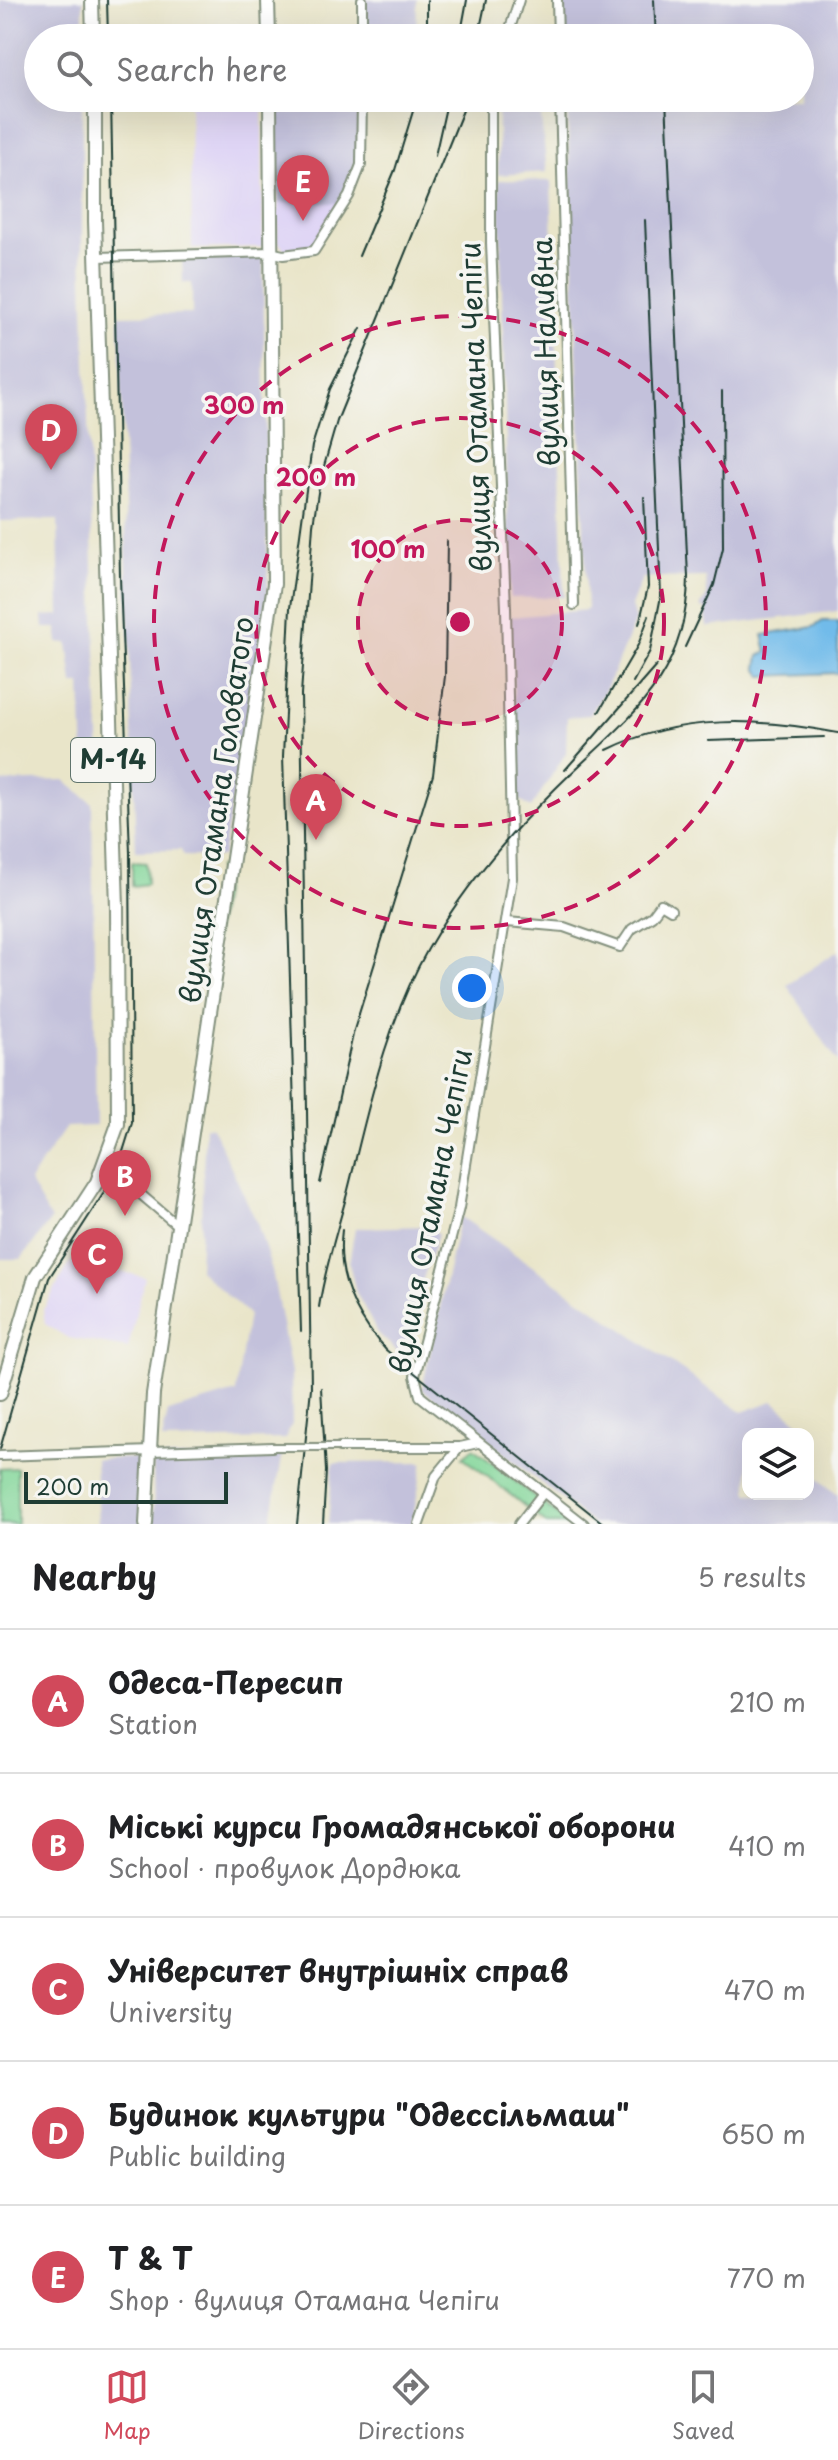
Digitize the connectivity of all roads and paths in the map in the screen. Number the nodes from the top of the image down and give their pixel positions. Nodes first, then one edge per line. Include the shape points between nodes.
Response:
1 (92, 0) edge
2 (268, 0) edge
3 (362, 0) edge
4 (519, 0) edge
5 (557, 0) edge
6 (93, 24) edge
7 (269, 24) edge
8 (362, 24) edge
9 (511, 24) edge
10 (558, 24) edge
11 (95, 112) edge
12 (270, 112) edge
13 (362, 112) edge
14 (491, 112) edge
15 (560, 112) edge
16 (270, 252) junction
17 (97, 257) junction
18 (574, 605) dead end
19 (671, 910) dead end
20 (507, 922) junction
21 (106, 1165) junction
22 (178, 1226) junction
23 (0, 1394) edge
24 (478, 1443) junction
25 (272, 1447) joint
26 (339, 1447) joint
27 (460, 1447) junction
28 (147, 1451) junction
29 (0, 1456) edge
30 (543, 1493) junction
31 (146, 1524) edge
32 (419, 1524) edge
33 (519, 1524) edge
34 (584, 1524) edge

1 - 6 main road
2 - 7 main road
3 - 8 street
4 - 9 street
5 - 10 street
11 - 17 main road, М-14
12 - 16 main road, вулиця Отамана Головатого
13 - 16 street via 363,154 349,196 314,251
14 - 20 street, вулиця Отамана Чепіги via 512,878
15 - 18 street, вулиця Наливна
16 - 17 street
16 - 22 main road, вулиця Отамана Головатого via 274,584
17 - 21 main road, М-14 via 119,1109
19 - 20 street via 661,904 620,947 564,927
20 - 24 street, вулиця Отамана Чепіги via 459,1208 415,1376 420,1396
21 - 22 street
21 - 23 main road, М-14 via 35,1277
22 - 28 main road, вулиця Отамана Головатого
24 - 27 street
24 - 30 street, вулиця Отамана Чепіги
25 - 26 street, bridge
25 - 28 street
26 - 27 street
27 - 32 street via 436,1476
28 - 29 street
28 - 31 main road, вулиця Отамана Головатого
30 - 33 street
30 - 34 street, вулиця Отамана Чепіги

